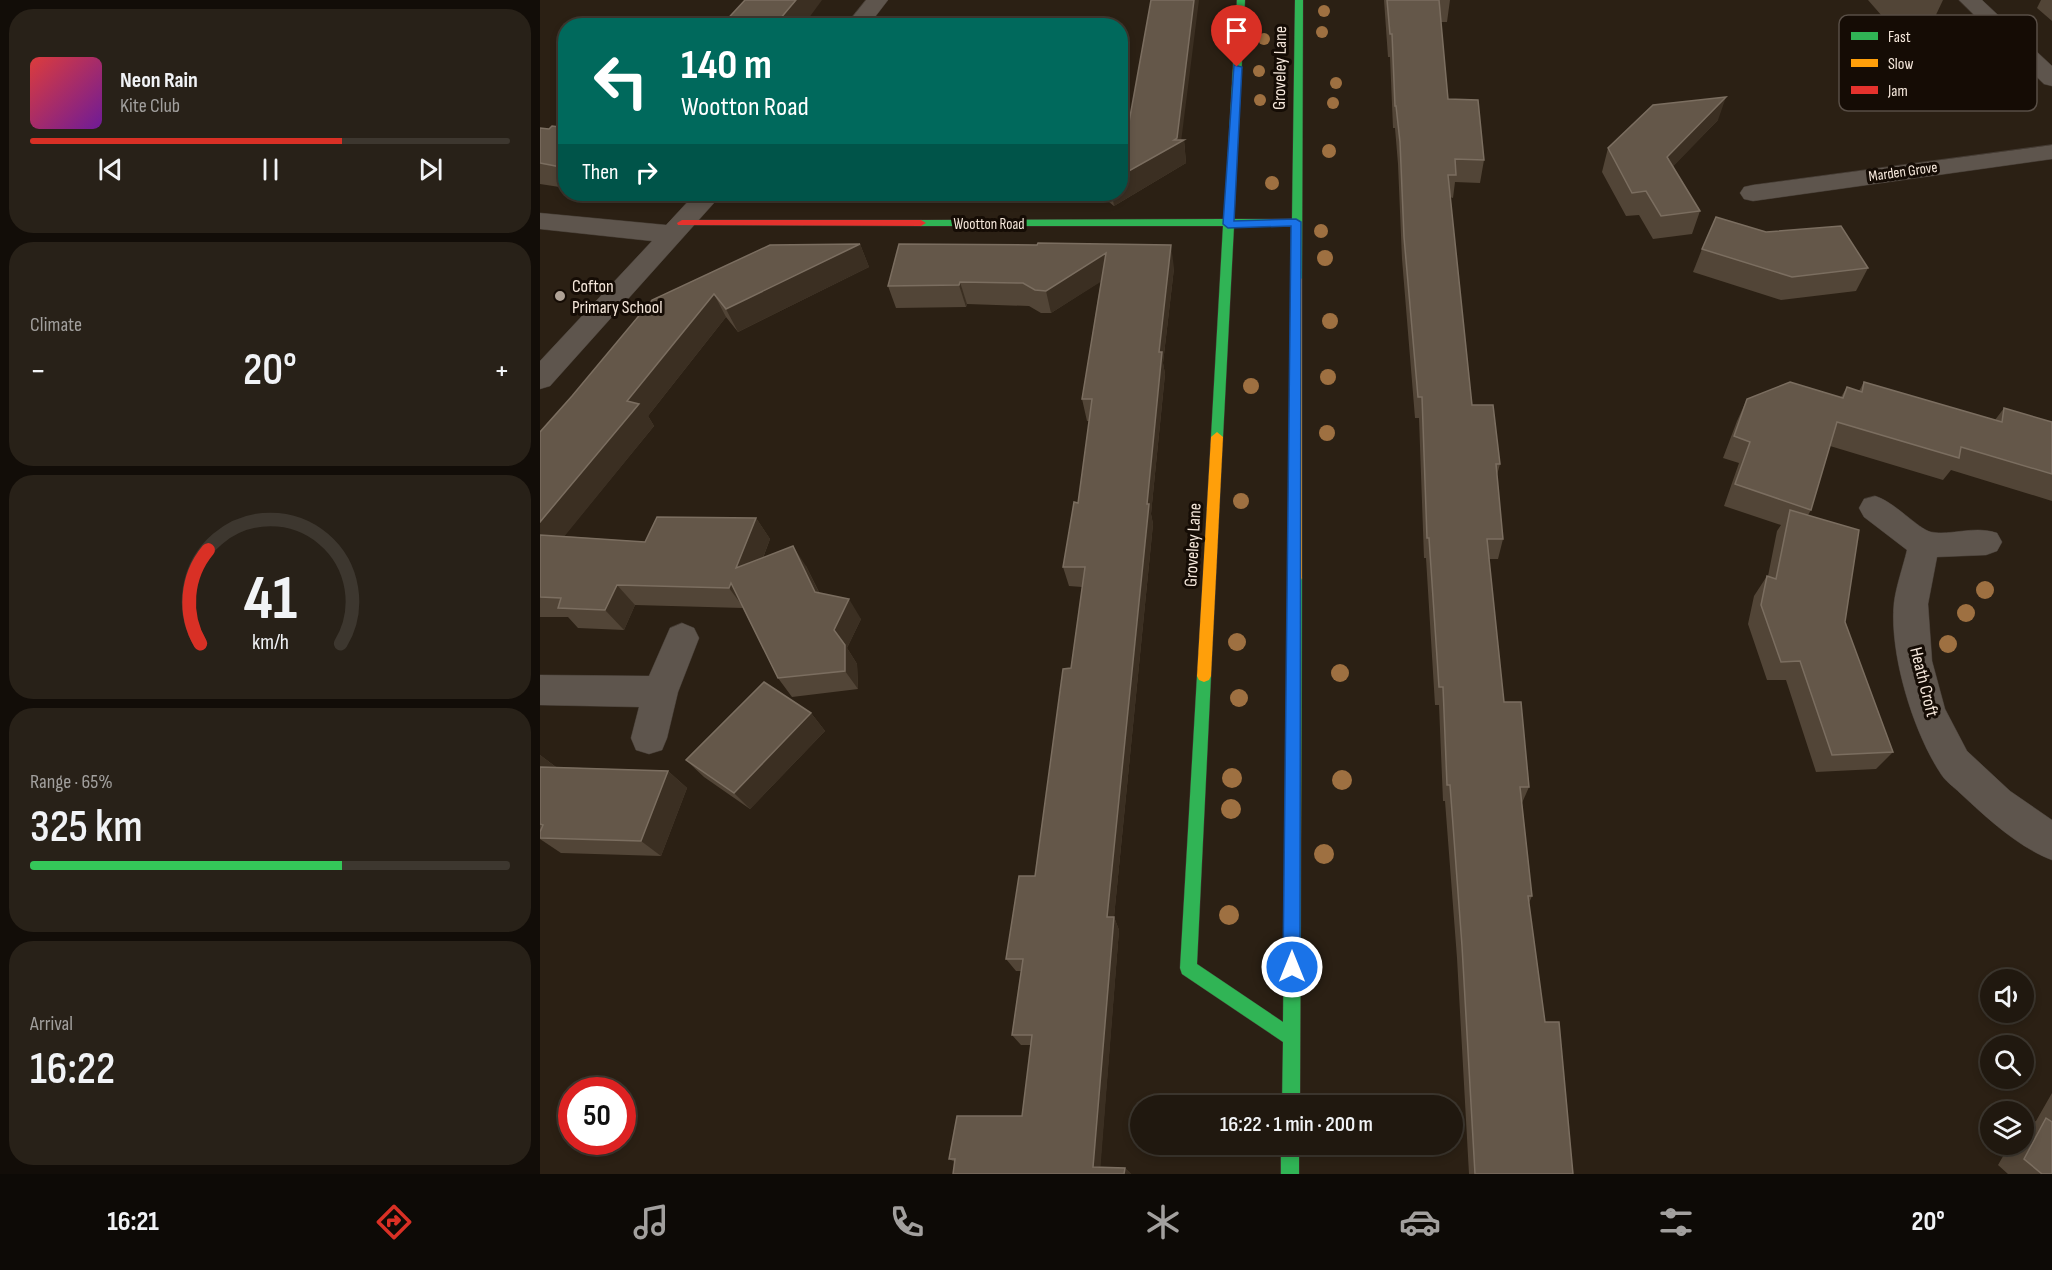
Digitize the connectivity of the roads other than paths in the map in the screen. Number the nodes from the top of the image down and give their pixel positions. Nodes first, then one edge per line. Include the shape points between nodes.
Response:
1 (877, 0) edge
2 (1241, 0) edge
3 (1299, 0) edge
4 (1970, 0) edge
5 (1986, 15) edge
6 (862, 18) edge
7 (2037, 65) edge
8 (2052, 79) edge
9 (2052, 152) edge
10 (1753, 193) dead end
11 (703, 201) edge
12 (540, 221) edge
13 (1296, 222) junction
14 (1228, 224) junction
15 (677, 229) junction
16 (540, 379) edge
17 (1875, 508) dead end
18 (1986, 542) dead end
19 (1924, 544) junction
20 (682, 638) dead end
21 (540, 690) edge
22 (660, 692) junction
23 (650, 738) dead end
24 (2052, 842) edge
25 (1291, 1037) junction
26 (1291, 1095) edge
27 (1290, 1155) edge
28 (1290, 1174) edge

1 - 6 street
2 - 14 street, Groveley Lane
3 - 13 street, Groveley Lane
4 - 5 street
7 - 8 street
9 - 10 street, Marden Grove
11 - 15 street
12 - 15 street, Wootton Road
13 - 14 street, Wootton Road
13 - 25 street, Groveley Lane
14 - 15 street, Wootton Road
14 - 25 street, Groveley Lane via 1188,968
15 - 16 street
17 - 19 street
18 - 19 street
19 - 24 street, Heath Croft via 1911,604 1915,661 1928,711 1954,764 1998,803
20 - 22 street
21 - 22 street
22 - 23 street
25 - 26 street, Groveley Lane
27 - 28 street

